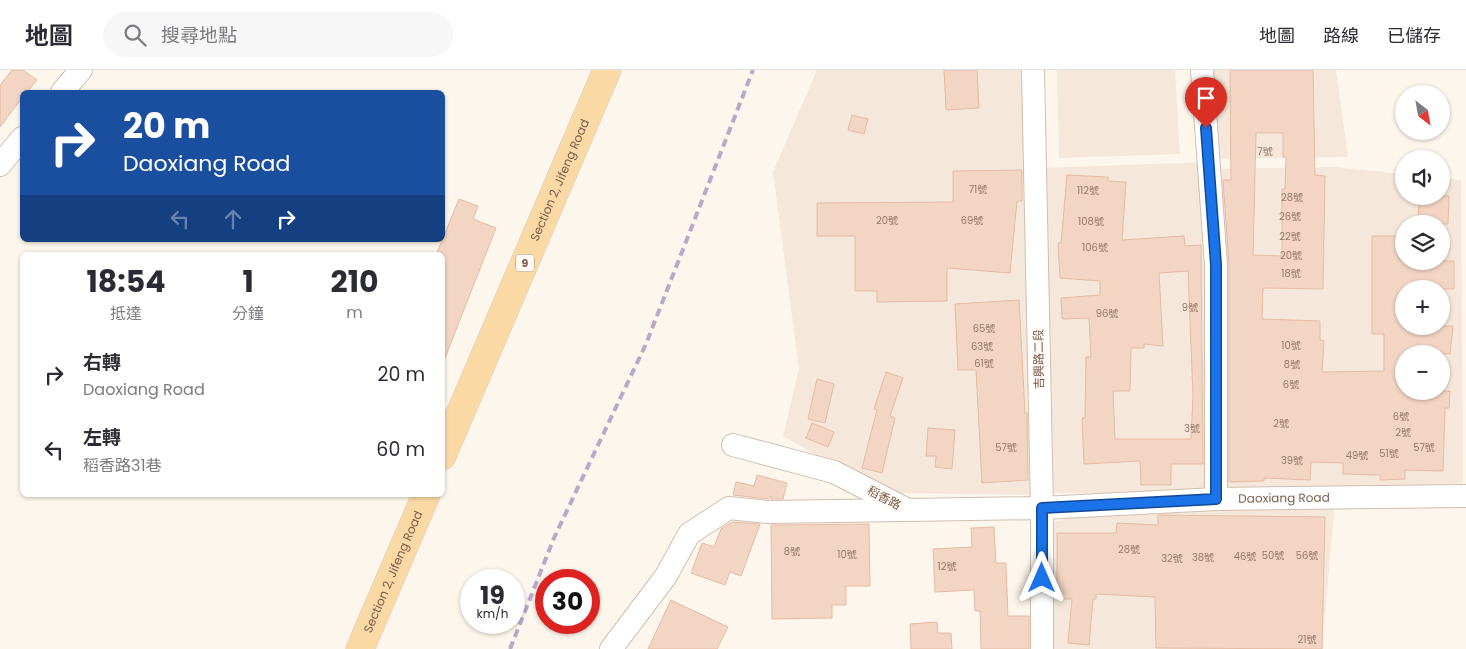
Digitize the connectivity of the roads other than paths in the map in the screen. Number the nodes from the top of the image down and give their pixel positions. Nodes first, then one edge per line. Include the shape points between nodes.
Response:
1 (81, 70) edge
2 (607, 70) edge
3 (1033, 70) edge
4 (1202, 70) edge
5 (64, 90) edge
6 (20, 140) edge
7 (0, 165) edge
8 (733, 444) dead end
9 (445, 449) edge
10 (1466, 496) edge
11 (425, 497) edge
12 (1216, 499) junction
13 (1042, 508) junction
14 (908, 510) junction
15 (360, 649) edge
16 (611, 649) edge
17 (1042, 649) edge

1 - 5 street
2 - 9 main road, Section 2, Jifeng Road / 9
3 - 13 street, 吉興路二段
4 - 12 street via 1216,265
6 - 7 street
8 - 14 street, 稻香路 via 834,472
10 - 12 street, Daoxiang Road
11 - 15 main road, Section 2, Jifeng Road
12 - 13 street, Daoxiang Road
13 - 14 street, 稻香路
13 - 17 street, 吉興路二段
14 - 16 street via 767,512 729,508 689,534 666,576

